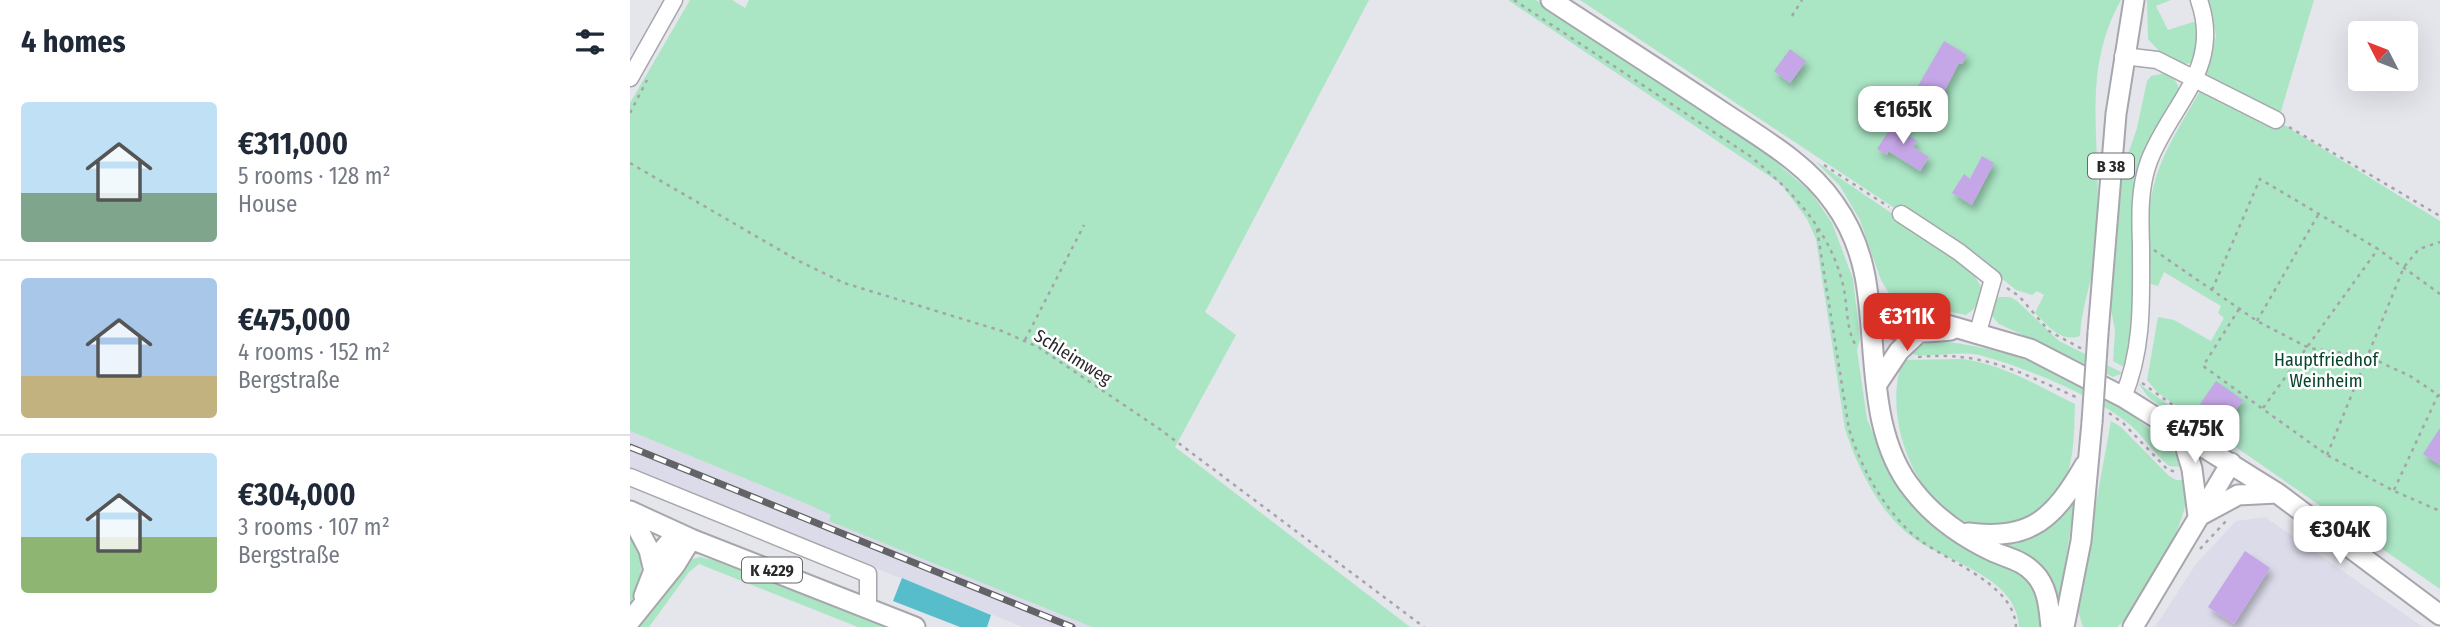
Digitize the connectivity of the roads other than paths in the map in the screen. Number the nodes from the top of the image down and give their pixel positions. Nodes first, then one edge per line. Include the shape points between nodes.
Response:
1 (674, 0) edge
2 (1552, 0) edge
3 (2134, 0) edge
4 (2199, 3) edge
5 (2123, 56) junction
6 (630, 78) edge
7 (2195, 80) junction
8 (2276, 120) road end
9 (1901, 215) road end
10 (1870, 313) junction
11 (1969, 330) junction
12 (1917, 333) junction
13 (1877, 384) junction
14 (2123, 397) junction
15 (2182, 432) junction
16 (2089, 459) junction
17 (2231, 463) junction
18 (630, 477) edge
19 (2277, 493) junction
20 (630, 513) edge
21 (2198, 516) junction
22 (1960, 533) junction
23 (684, 536) junction
24 (653, 567) junction
25 (867, 607) junction
26 (635, 614) edge
27 (2440, 615) edge
28 (2063, 625) edge
29 (2132, 625) edge
30 (915, 627) edge

1 - 6 street
2 - 10 main road via 1777,148 1812,177 1849,228 1860,256
3 - 5 main road, B 38
4 - 7 street via 2207,36
5 - 7 street via 2157,61
5 - 16 main road, B 38, bridge via 2098,333 2098,416
7 - 8 street
7 - 14 street via 2149,161 2140,203 2141,332
9 - 11 street via 1993,279
10 - 11 main road via 1899,311
10 - 12 main road via 1893,330
10 - 13 main road
11 - 12 main road
11 - 14 main road via 2030,349
12 - 13 main road
13 - 22 main road via 1894,456 1911,489
14 - 15 main road
15 - 17 main road
15 - 21 main road
16 - 22 main road via 2055,510 2034,527 1991,536
16 - 28 main road, B 38 via 2081,541
17 - 19 main road
17 - 21 main road
18 - 25 street via 868,574
19 - 21 main road via 2238,495
19 - 27 main road
20 - 23 main road, K 4229
20 - 24 main road
21 - 29 main road
22 - 28 main road via 2020,561 2035,574
23 - 24 main road via 665,546
23 - 25 main road, K 4229
23 - 26 main road via 676,565
24 - 26 main road
25 - 30 main road, K 4229

